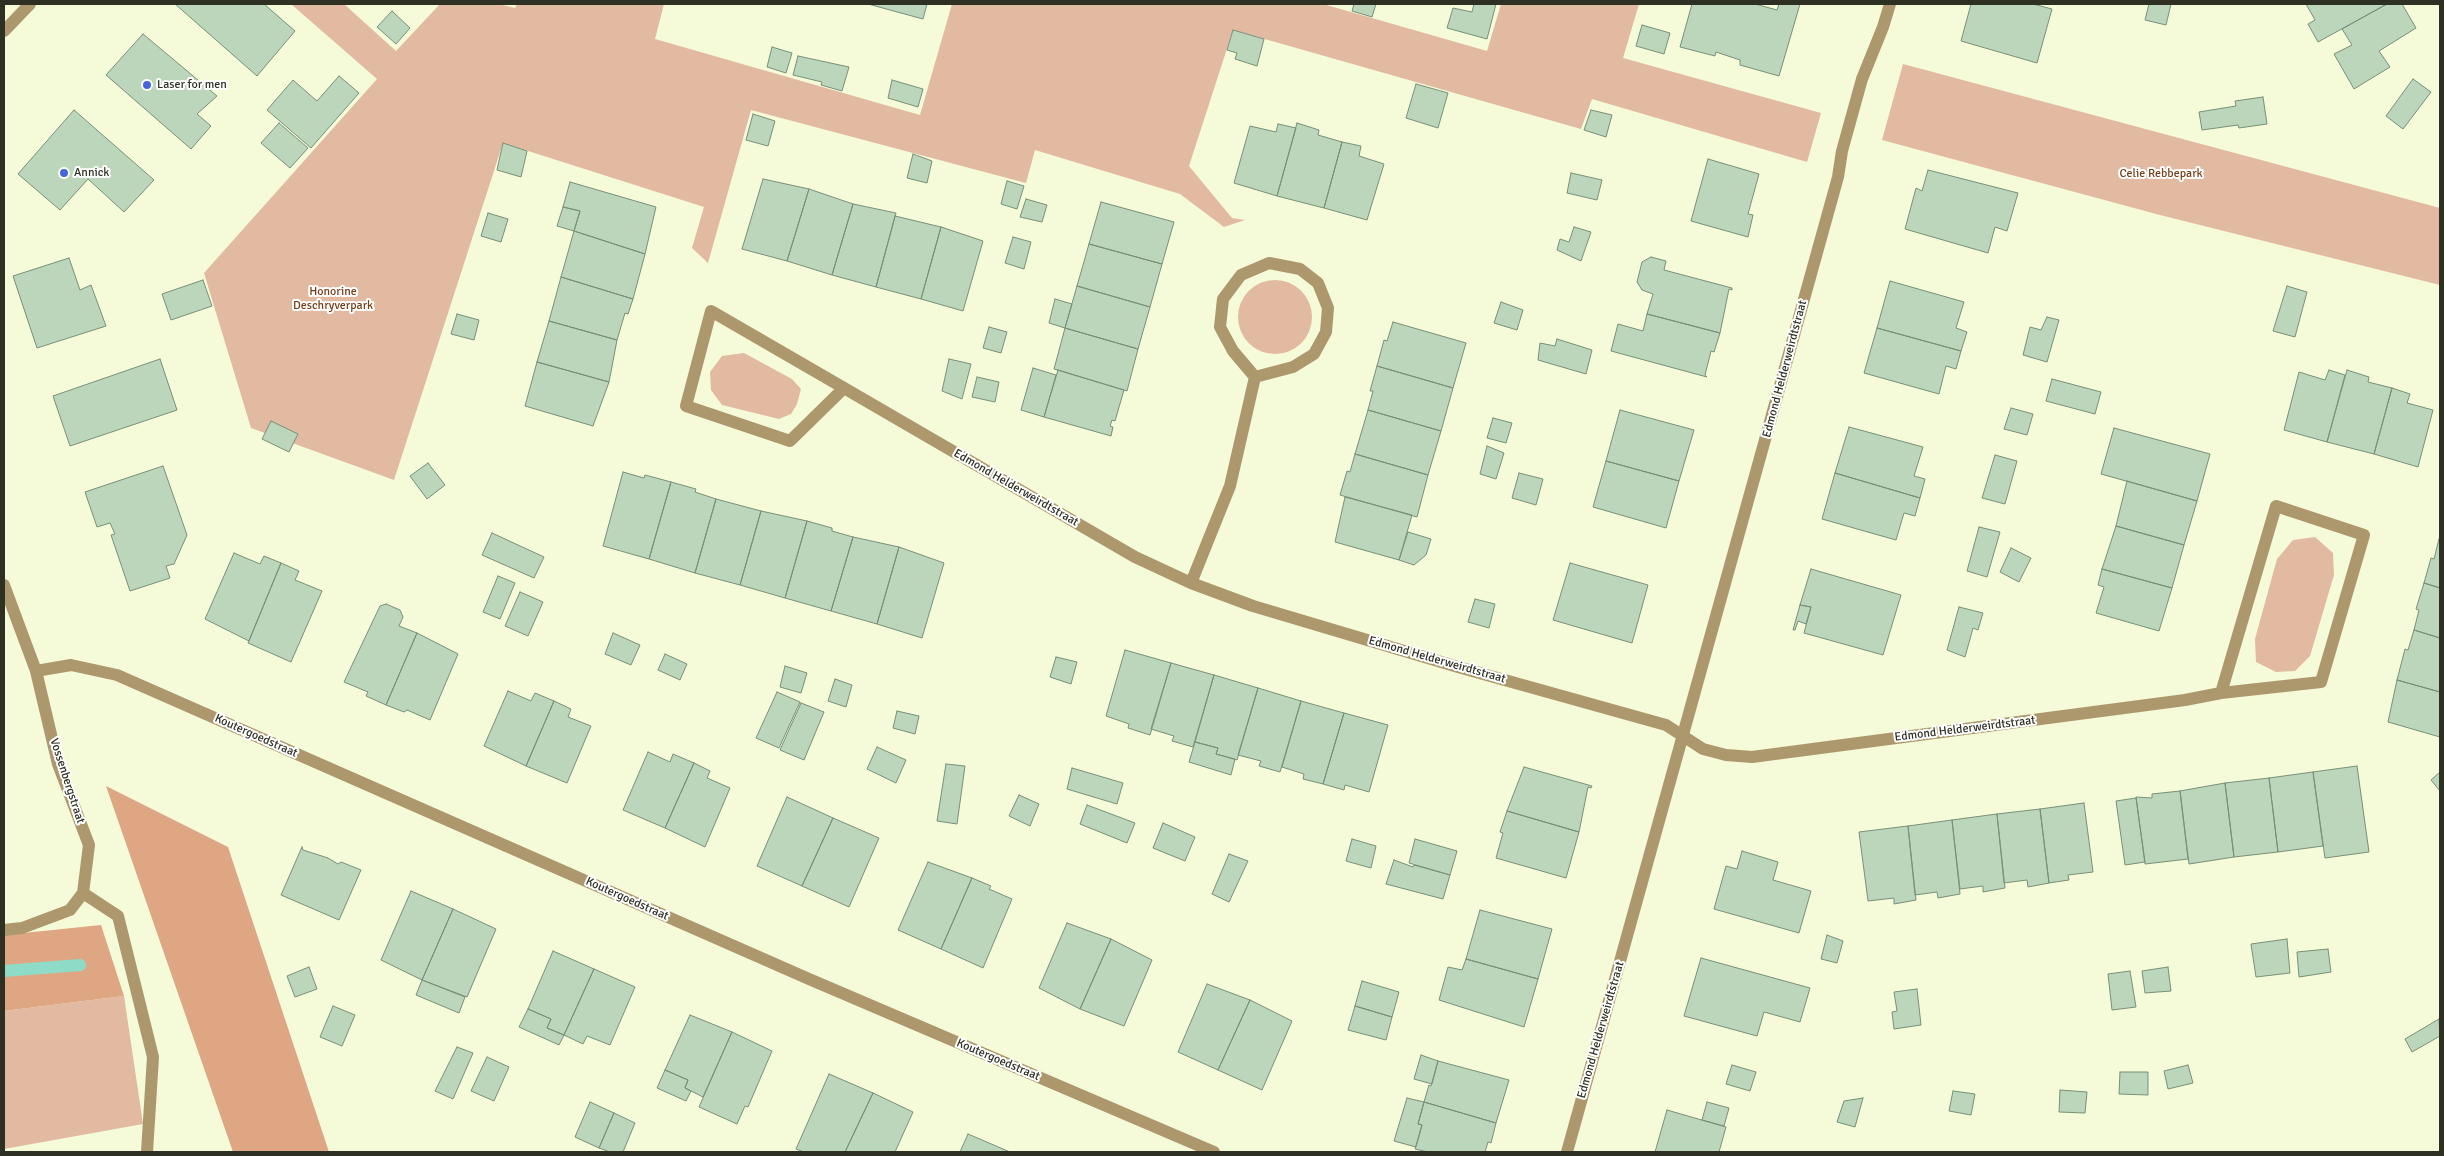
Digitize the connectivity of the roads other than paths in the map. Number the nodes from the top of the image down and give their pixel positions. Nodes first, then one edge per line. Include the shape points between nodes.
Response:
1 (30, 4) edge
2 (1890, 4) edge
3 (4, 31) edge
4 (1255, 377) junction
5 (844, 388) junction
6 (1191, 583) junction
7 (4, 585) edge
8 (36, 671) junction
9 (2222, 694) junction
10 (1684, 735) junction
11 (83, 893) junction
12 (4, 930) edge
13 (147, 1152) edge
14 (1214, 1152) edge
15 (1567, 1152) edge

1 - 3 street
2 - 10 street, Edmond Helderweirdtstraat via 1857,96 1838,178
4 - 4 street via 1293,367 1314,354 1326,332 1328,308 1318,283 1300,269 1268,263 1241,275 1223,299 1220,327 1233,351
4 - 6 street via 1230,486
5 - 5 street, Edmond Helderweirdtstraat via 711,311 686,406 790,440
5 - 6 street, Edmond Helderweirdtstraat via 1135,557
6 - 10 street, Edmond Helderweirdtstraat via 1290,617 1666,725
7 - 8 street, Vossenbergstraat
8 - 11 street, Vossenbergstraat via 58,764 88,845
8 - 14 street, Koutergoedstraat via 71,665 117,675
9 - 9 street, Edmond Helderweirdtstraat via 2276,506 2364,534 2322,682
9 - 10 street, Edmond Helderweirdtstraat via 1752,757 1703,749
10 - 15 street, Edmond Helderweirdtstraat
11 - 12 street via 70,910 22,928
11 - 13 street via 118,916 153,1057

